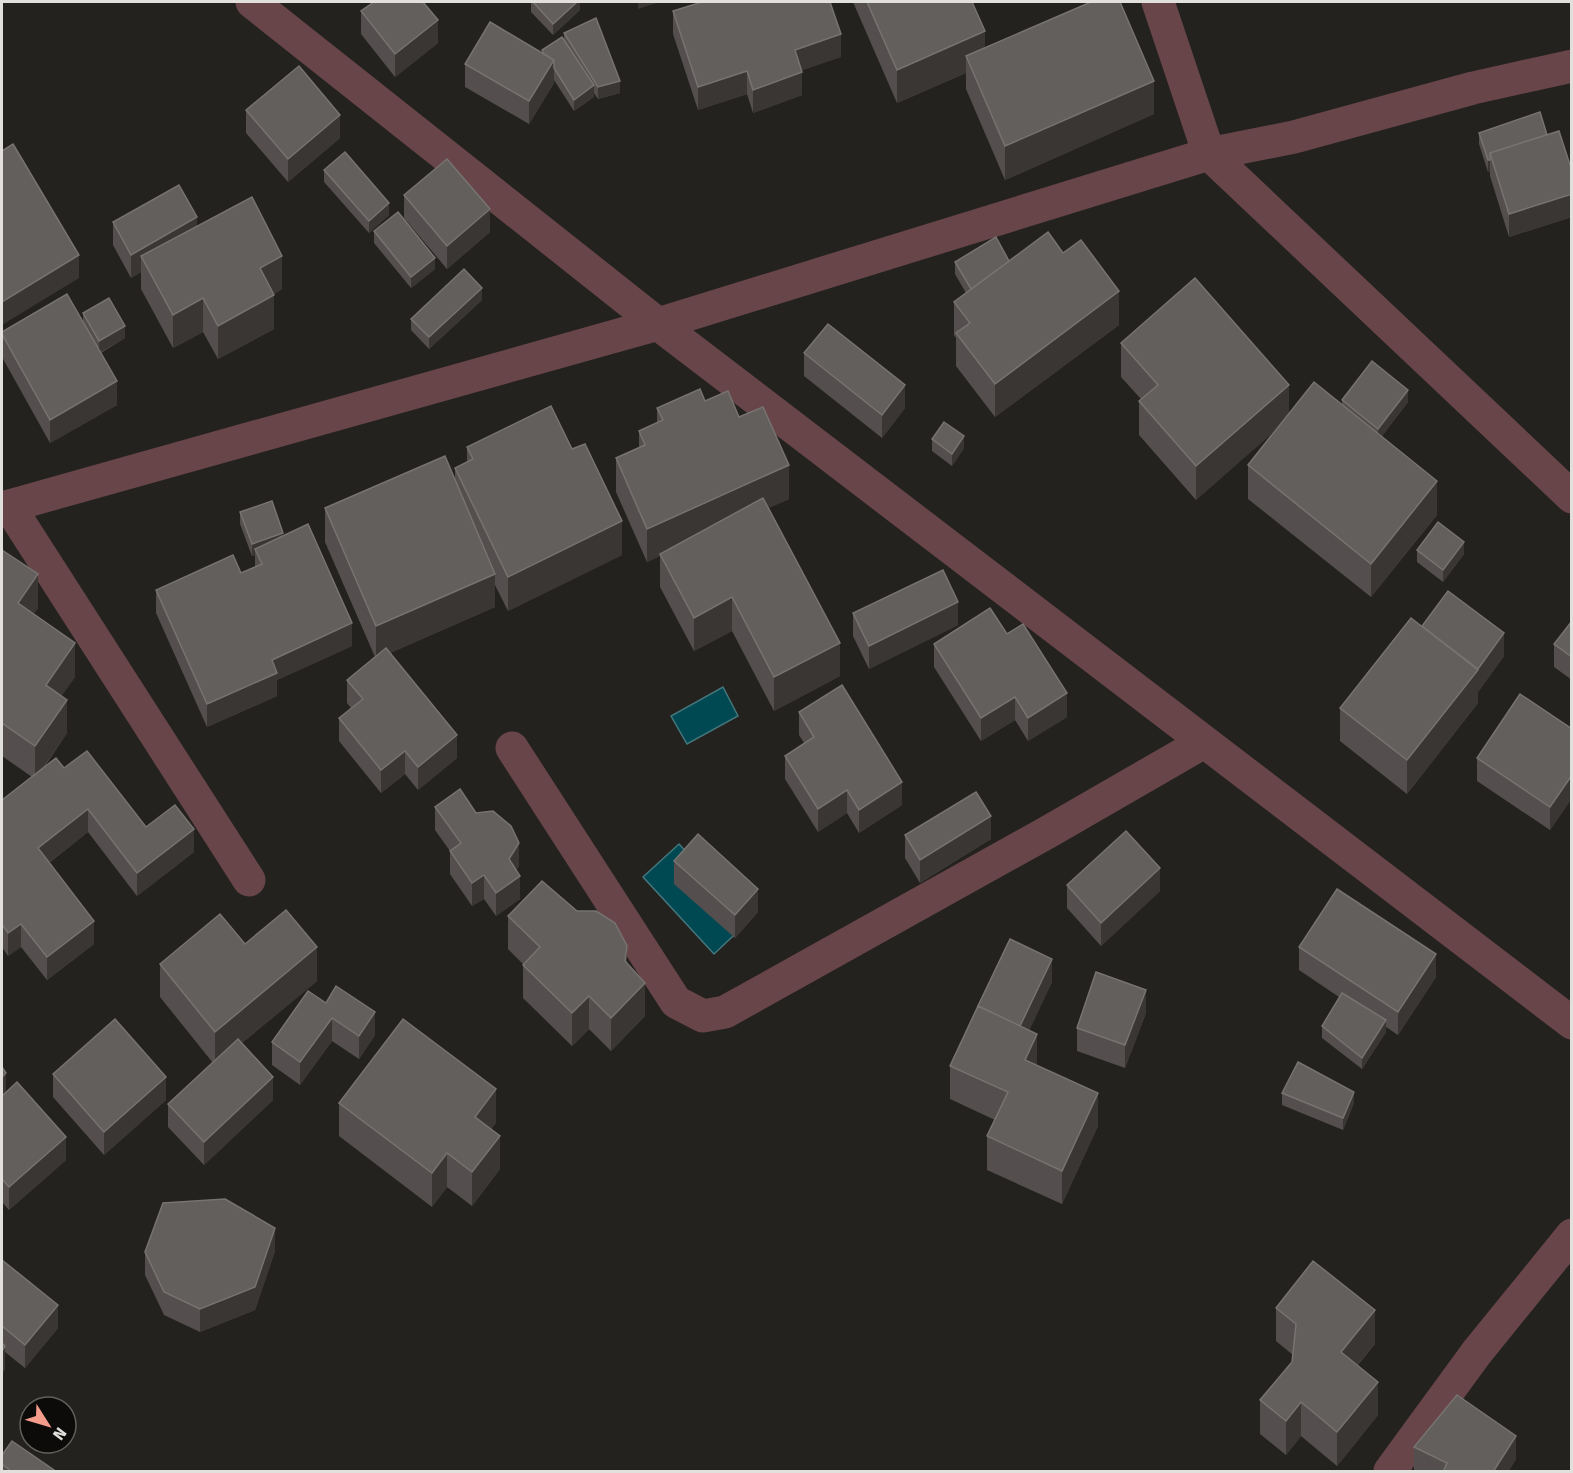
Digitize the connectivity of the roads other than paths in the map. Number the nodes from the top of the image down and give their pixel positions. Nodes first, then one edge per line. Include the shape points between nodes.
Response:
1 (252, 2) edge
2 (1158, 2) edge
3 (1572, 66) edge
4 (1209, 154) junction
5 (658, 324) junction
6 (1572, 497) edge
7 (5, 507) edge
8 (1204, 742) junction
9 (512, 748) dead end
10 (249, 880) dead end
11 (1572, 1023) edge
12 (1572, 1235) edge
13 (1390, 1471) edge

1 - 5 street
2 - 4 street
3 - 4 street
4 - 5 street
4 - 6 street
5 - 7 street
5 - 8 street
7 - 10 street
8 - 9 street via 736,1007 703,1016 676,1002
8 - 11 street
12 - 13 street via 1477,1352

